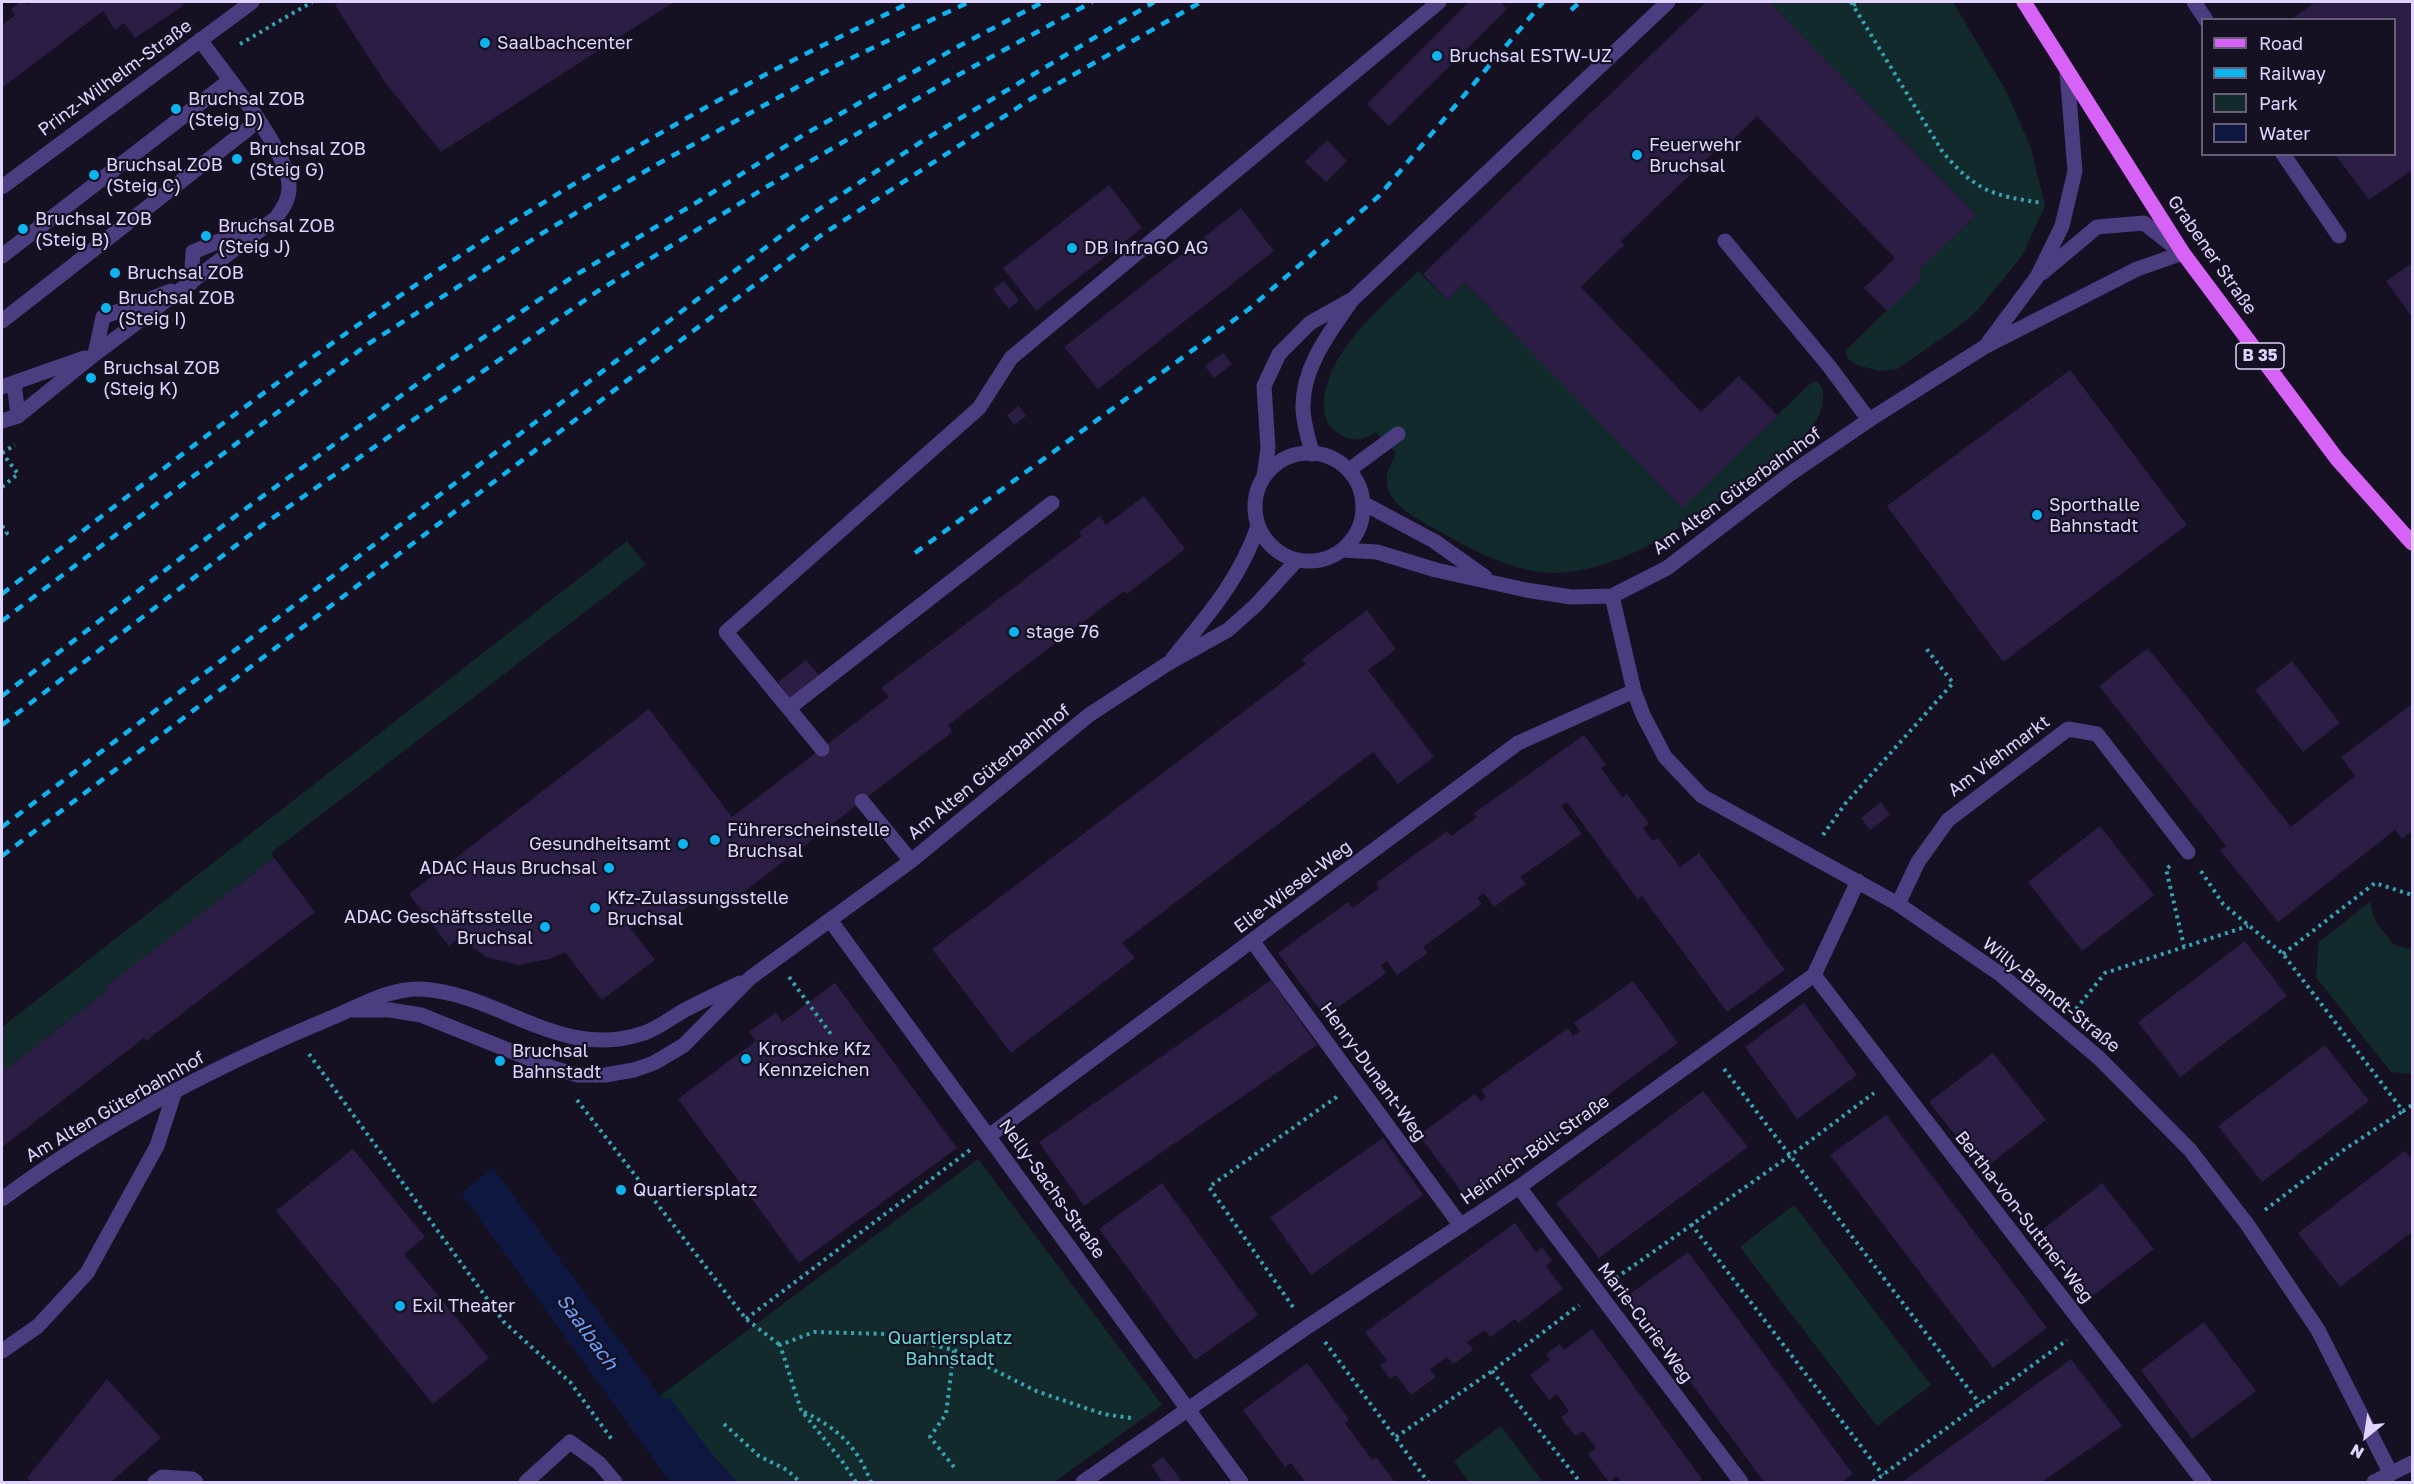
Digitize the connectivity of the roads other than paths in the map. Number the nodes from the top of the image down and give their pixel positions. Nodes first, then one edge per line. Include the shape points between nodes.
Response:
1 (1439, 2) edge
2 (1668, 2) edge
3 (2024, 2) edge
4 (2194, 2) edge
5 (241, 4) edge
6 (2205, 18) edge
7 (200, 40) junction
8 (2067, 72) junction
9 (229, 81) junction
10 (258, 121) junction
11 (2284, 156) edge
12 (2, 187) edge
13 (276, 218) junction
14 (2339, 236) dead end
15 (1725, 241) dead end
16 (2183, 254) junction
17 (2, 256) edge
18 (2037, 277) junction
19 (191, 283) junction
20 (1352, 300) junction
21 (2, 321) edge
22 (1986, 346) junction
23 (95, 354) junction
24 (8, 385) edge
25 (18, 416) junction
26 (1869, 420) junction
27 (2, 421) edge
28 (1398, 434) dead end
29 (1312, 454) junction
30 (1348, 470) junction
31 (1263, 479) junction
32 (1052, 502) dead end
33 (1363, 502) junction
34 (1258, 526) junction
35 (2412, 543) edge
36 (1342, 550) junction
37 (1297, 560) junction
38 (1490, 581) junction
39 (1611, 596) junction
40 (1167, 664) junction
41 (1634, 691) junction
42 (789, 708) junction
43 (822, 748) dead end
44 (862, 801) dead end
45 (2188, 852) road end
46 (911, 861) junction
47 (1858, 881) junction
48 (1898, 904) junction
49 (830, 920) junction
50 (1253, 942) junction
51 (1814, 975) junction
52 (750, 978) junction
53 (350, 1010) junction
54 (175, 1090) junction
55 (989, 1136) junction
56 (1518, 1186) junction
57 (2, 1199) edge
58 (1461, 1226) junction
59 (2, 1351) edge
60 (1187, 1409) junction
61 (2412, 1464) edge
62 (2391, 1474) junction
63 (156, 1482) edge
64 (196, 1482) edge
65 (526, 1482) edge
66 (615, 1482) edge
67 (1083, 1482) edge
68 (1241, 1482) edge
69 (1741, 1482) edge
70 (2204, 1482) edge
71 (2374, 1482) edge

1 - 42 street via 1011,358 979,408 726,632
2 - 20 street
3 - 8 main road, Grabener Straße / B 35
4 - 6 street
5 - 7 street, Prinz-Wilhelm-Straße
7 - 9 street
7 - 12 street, Prinz-Wilhelm-Straße
8 - 16 main road, Grabener Straße / B 35
8 - 18 street, Am Alten Güterbahnhof via 2075,171 2062,226
9 - 10 street
9 - 17 street
10 - 13 street via 288,174 286,204
10 - 21 street
11 - 14 street
13 - 19 street
13 - 19 street via 193,252
15 - 26 street
16 - 18 street, Am Alten Güterbahnhof via 2145,223 2097,227
16 - 22 street, Am Alten Güterbahnhof via 2137,269
16 - 35 main road, Grabener Straße / B 35 via 2337,459
18 - 22 street, Am Alten Güterbahnhof
19 - 23 street
19 - 23 street via 103,317
20 - 29 street via 1322,342 1308,374 1303,408
20 - 31 street via 1310,323 1279,354 1264,386 1268,448
22 - 26 street, Am Alten Güterbahnhof
23 - 24 street
23 - 25 street
24 - 25 street
25 - 27 street
26 - 39 street, Am Alten Güterbahnhof via 1790,474 1667,568
28 - 30 street
29 - 30 street via 1325,456
29 - 31 street via 1284,460
30 - 33 street
31 - 34 street via 1255,510
32 - 42 street
33 - 36 street via 1362,520 1355,537
33 - 38 street via 1434,541
34 - 37 street via 1273,548
34 - 40 street via 1249,554 1230,585
36 - 37 street via 1328,558
36 - 38 street, Am Alten Güterbahnhof via 1377,552
37 - 40 street via 1228,630
38 - 39 street, Am Alten Güterbahnhof via 1571,597
39 - 41 street, Willy-Brandt-Straße
40 - 46 street, Am Alten Güterbahnhof via 1089,715
41 - 47 street, Willy-Brandt-Straße via 1665,757 1702,796
41 - 50 street, Elie-Wiesel-Weg via 1518,744
42 - 43 street
44 - 46 street
45 - 48 street, Am Viehmarkt via 2097,734 2068,729 1948,820 1918,862
46 - 49 street, Am Alten Güterbahnhof
47 - 48 street, Willy-Brandt-Straße
47 - 51 street, Heinrich-Böll-Straße
48 - 62 street, Willy-Brandt-Straße via 2000,974 2099,1058 2190,1150 2247,1224 2318,1330
49 - 52 street, Am Alten Güterbahnhof
49 - 55 street, Nelly-Sachs-Straße
50 - 55 street, Elie-Wiesel-Weg
50 - 58 street, Henry-Dunant-Weg
51 - 56 street, Heinrich-Böll-Straße
51 - 70 street, Bertha-von-Suttner-Weg
52 - 53 street, Am Alten Güterbahnhof via 644,1033 613,1040 581,1040 549,1032 458,996 421,989 374,998
52 - 53 street, Am Alten Güterbahnhof via 684,1045 654,1063 604,1076 578,1075 553,1068 421,1015
53 - 54 street, Am Alten Güterbahnhof
54 - 57 street, Am Alten Güterbahnhof via 43,1168
54 - 59 street via 157,1146 87,1273 38,1326
55 - 60 street, Nelly-Sachs-Straße
56 - 58 street, Heinrich-Böll-Straße
56 - 69 street, Marie-Curie-Weg
58 - 60 street, Heinrich-Böll-Straße
60 - 67 street, Heinrich-Böll-Straße
60 - 68 street, Nelly-Sachs-Straße
61 - 62 street
62 - 71 street
63 - 64 street via 162,1477
65 - 66 street via 570,1443 598,1462

